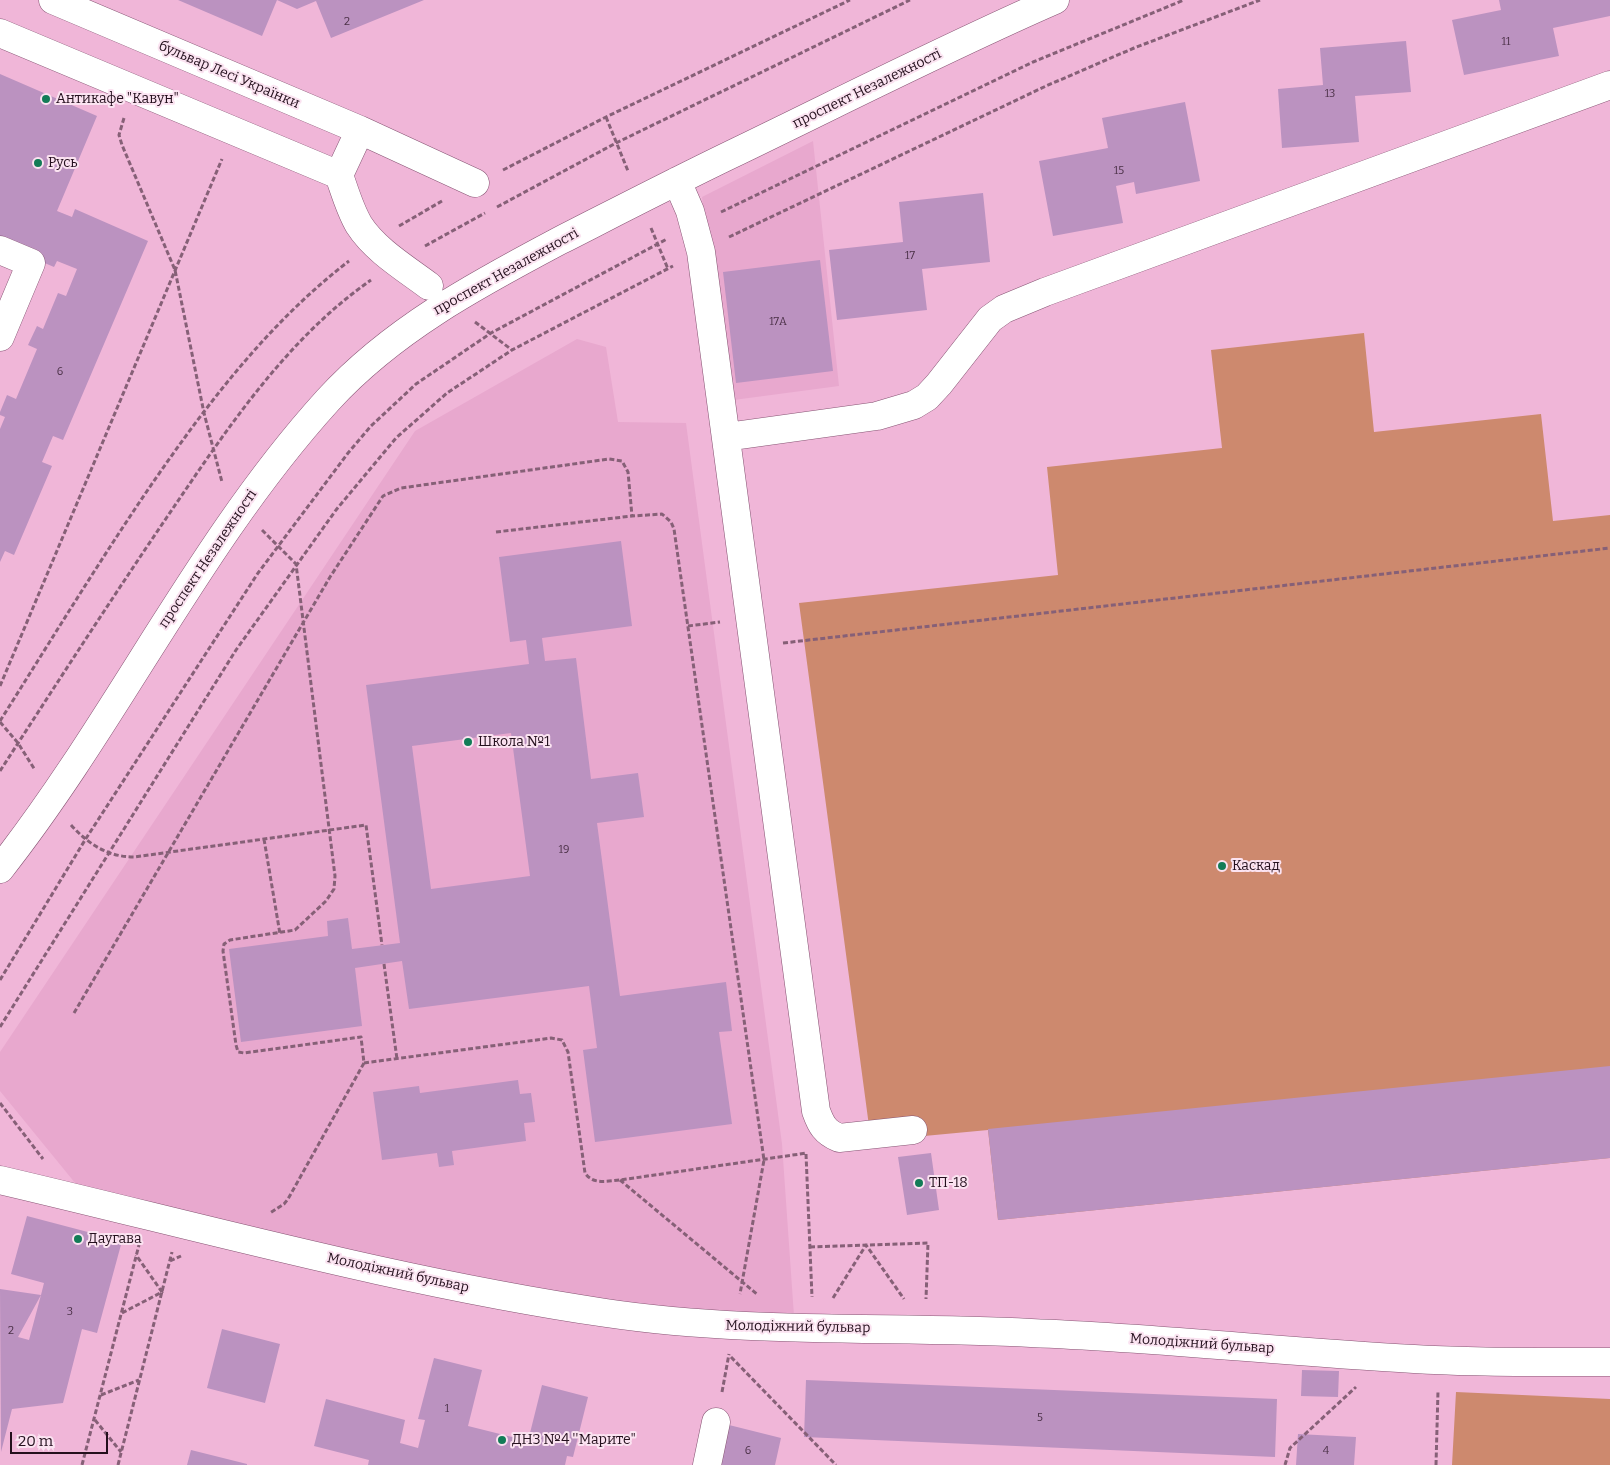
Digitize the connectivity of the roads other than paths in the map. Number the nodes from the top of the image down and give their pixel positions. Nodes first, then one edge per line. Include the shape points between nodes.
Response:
1 (54, 0) edge
2 (1055, 0) edge
3 (1016, 8) edge
4 (0, 33) edge
5 (1610, 85) edge
6 (360, 130) junction
7 (339, 175) junction
8 (677, 181) junction
9 (475, 183) road end
10 (0, 250) edge
11 (429, 286) dead end
12 (0, 337) edge
13 (726, 437) junction
14 (0, 869) edge
15 (913, 1130) dead end
16 (0, 1180) edge
17 (1610, 1362) edge
18 (716, 1422) road end
19 (707, 1465) edge

1 - 6 street, бульвар Лесі Українки
2 - 3 street, проспект Незалежності
3 - 8 street, проспект Незалежності
4 - 7 street
5 - 13 street via 1019,302 990,319 927,397 899,412
6 - 7 street
6 - 9 street, бульвар Лесі Українки
7 - 11 street via 358,224 373,242
8 - 13 street via 701,252
8 - 14 street, проспект Незалежності via 449,301 373,356 329,398 227,528 52,797
10 - 12 street via 31,263
13 - 15 street via 816,1111 821,1125 839,1138
16 - 17 street, Молодіжний бульвар via 520,1299 658,1320 735,1326 1095,1336 1439,1360
18 - 19 street

